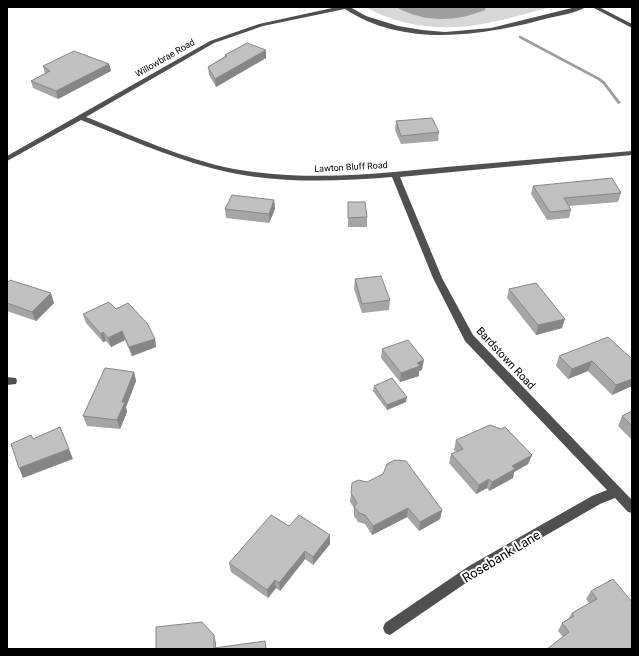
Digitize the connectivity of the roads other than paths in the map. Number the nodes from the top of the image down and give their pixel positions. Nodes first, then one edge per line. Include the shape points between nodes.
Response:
1 (346, 7) edge
2 (583, 7) edge
3 (595, 7) edge
4 (632, 26) edge
5 (80, 117) junction
6 (632, 153) edge
7 (7, 159) edge
8 (395, 174) junction
9 (616, 492) junction
10 (632, 508) edge
11 (390, 628) dead end

1 - 2 street via 385,25 423,32 454,33 491,30
1 - 5 street, Willowbrae Road via 266,23 222,37
3 - 4 street
5 - 7 street, Willowbrae Road
5 - 8 street, Lawton Bluff Road via 177,156 235,172 301,179
6 - 8 street, Lawton Bluff Road
8 - 9 street, Bardstown Road via 436,277 469,338
9 - 10 street, Bardstown Road
9 - 11 street, Rosebank Lane via 596,500 474,570

